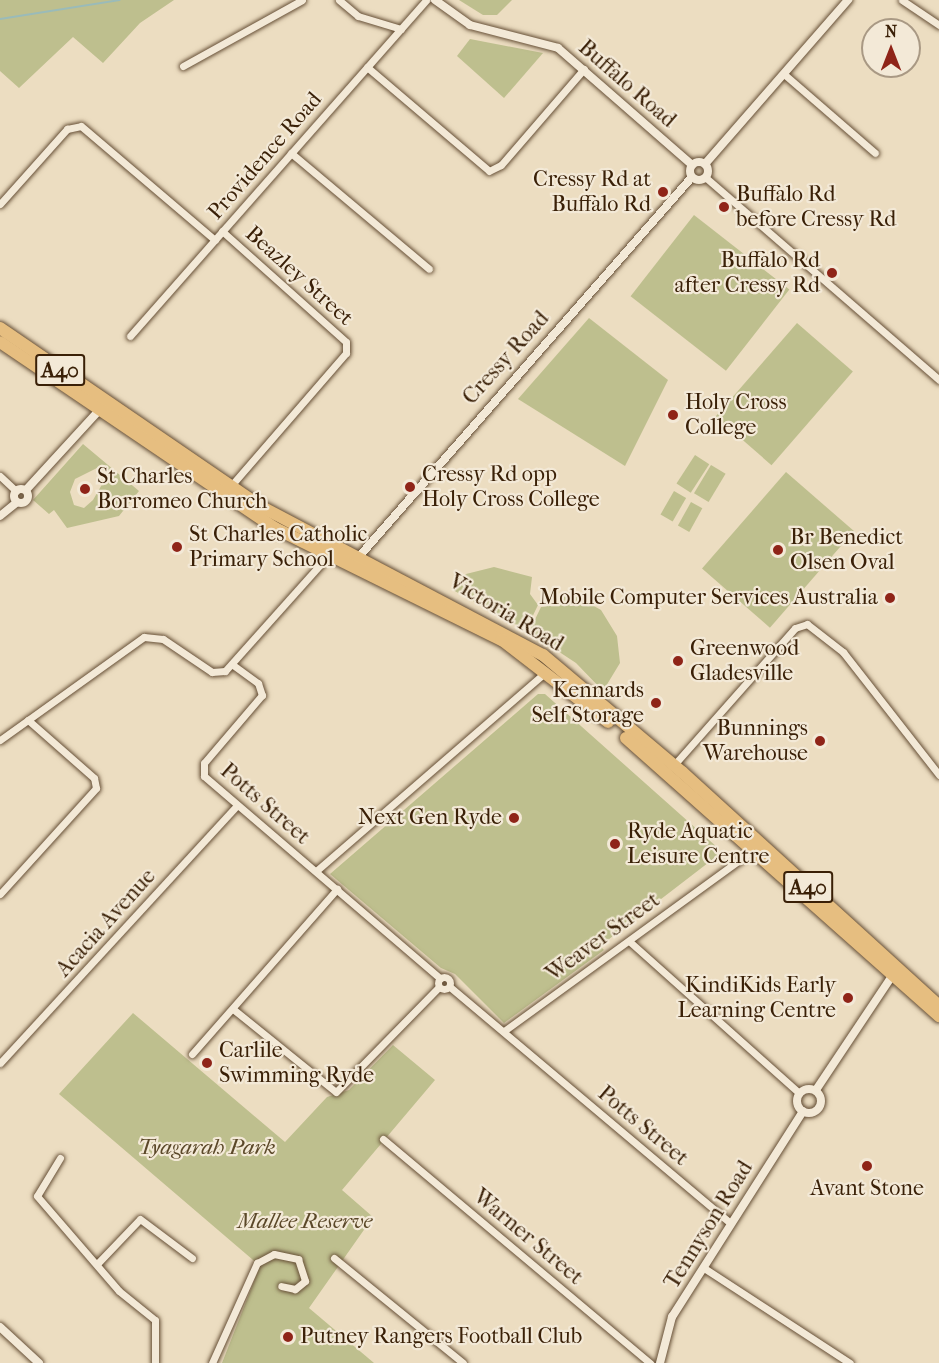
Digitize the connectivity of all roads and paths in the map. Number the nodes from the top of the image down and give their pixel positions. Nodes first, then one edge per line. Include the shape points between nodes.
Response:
1 (302, 0) edge
2 (339, 0) edge
3 (426, 0) edge
4 (435, 0) edge
5 (848, 0) edge
6 (902, 0) edge
7 (939, 25) edge
8 (401, 29) junction
9 (183, 66) dead end
10 (367, 68) junction
11 (584, 69) junction
12 (784, 75) junction
13 (291, 153) junction
14 (875, 153) dead end
15 (705, 164) junction
16 (692, 165) junction
17 (692, 177) junction
18 (705, 177) junction
19 (0, 204) edge
20 (222, 231) junction
21 (215, 240) junction
22 (429, 269) dead end
23 (0, 328) edge
24 (130, 336) dead end
25 (0, 342) edge
26 (939, 380) edge
27 (102, 407) junction
28 (0, 476) edge
29 (230, 487) junction
30 (26, 490) junction
31 (16, 491) junction
32 (17, 502) junction
33 (0, 516) edge
34 (327, 557) junction
35 (355, 562) junction
36 (232, 664) junction
37 (548, 671) junction
38 (28, 720) junction
39 (0, 741) edge
40 (670, 769) junction
41 (939, 775) edge
42 (237, 805) junction
43 (752, 851) junction
44 (316, 871) junction
45 (337, 889) junction
46 (0, 894) edge
47 (629, 941) junction
48 (895, 972) junction
49 (441, 978) junction
50 (439, 987) junction
51 (450, 987) junction
52 (939, 1006) edge
53 (233, 1009) junction
54 (939, 1016) edge
55 (504, 1031) junction
56 (192, 1054) dead end
57 (0, 1064) edge
58 (816, 1090) junction
59 (799, 1093) junction
60 (803, 1111) junction
61 (384, 1139) dead end
62 (60, 1158) dead end
63 (730, 1223) junction
64 (192, 1258) dead end
65 (334, 1258) dead end
66 (97, 1264) junction
67 (704, 1268) junction
68 (281, 1286) dead end
69 (2, 1332) edge
70 (39, 1363) edge
71 (155, 1363) edge
72 (212, 1363) edge
73 (463, 1363) edge
74 (650, 1363) edge
75 (660, 1363) edge
76 (850, 1363) edge

1 - 9 street
2 - 8 street via 358,16
3 - 8 street, Providence Road
4 - 11 street, Buffalo Road via 455,18 540,40
5 - 12 street
6 - 7 street
8 - 10 street, Providence Road
10 - 11 street via 489,171 501,165
10 - 13 street, Providence Road
11 - 16 street, Buffalo Road
12 - 14 street
12 - 15 street
13 - 20 street, Providence Road
13 - 22 street
15 - 16 street
15 - 18 street
16 - 17 street
17 - 18 street
17 - 35 street, Cressy Road
18 - 26 street
19 - 21 street via 67,129 81,126
20 - 21 street, Providence Road
20 - 29 street, Beazley Street via 346,342 346,353
21 - 24 street, Providence Road
23 - 27 highway, Victoria Road / A40
25 - 27 highway, Victoria Road / A40
27 - 29 highway, Victoria Road / A40
27 - 30 street
27 - 34 highway, Victoria Road / A40
28 - 31 street
29 - 35 highway, Victoria Road / A40
30 - 31 street
30 - 32 street via 26,501
31 - 32 street
32 - 33 street
34 - 35 highway, Victoria Road / A40
34 - 36 street
35 - 37 highway, Victoria Road / A40 via 485,631
35 - 40 highway, Victoria Road / A40 via 464,609 543,655
36 - 38 street via 212,672 163,639 144,637
36 - 42 street, Potts Street via 258,682 261,698 202,771
37 - 40 highway, Victoria Road / A40
37 - 44 street
38 - 39 street
38 - 46 street via 94,778 96,788
40 - 41 street via 795,628 807,624 843,652
40 - 43 highway, Victoria Road / A40
40 - 48 highway, Victoria Road / A40
42 - 44 street, Potts Street
42 - 57 street, Acacia Avenue
43 - 47 street, Weaver Street
43 - 48 highway, Victoria Road / A40
44 - 45 street, Potts Street
45 - 49 street, Potts Street
45 - 53 street
47 - 55 street, Weaver Street
47 - 59 street
48 - 52 highway, Victoria Road / A40
48 - 54 highway, Victoria Road / A40
48 - 58 street
49 - 50 street
49 - 51 street, Potts Street via 450,979
50 - 51 street
50 - 53 street via 336,1092
51 - 55 street, Potts Street
53 - 56 street
55 - 63 street, Potts Street
58 - 59 street
58 - 60 street, Tennyson Road via 821,1105 814,1112
59 - 60 street
60 - 63 street, Tennyson Road
61 - 74 street, Warner Street
62 - 66 street via 37,1196
63 - 67 street, Tennyson Road
64 - 66 street via 140,1219
65 - 73 street
66 - 71 street via 155,1320
67 - 75 street, Tennyson Road via 666,1328
67 - 76 street
68 - 72 street via 302,1286 306,1270 298,1259 274,1254 251,1273
69 - 70 street

